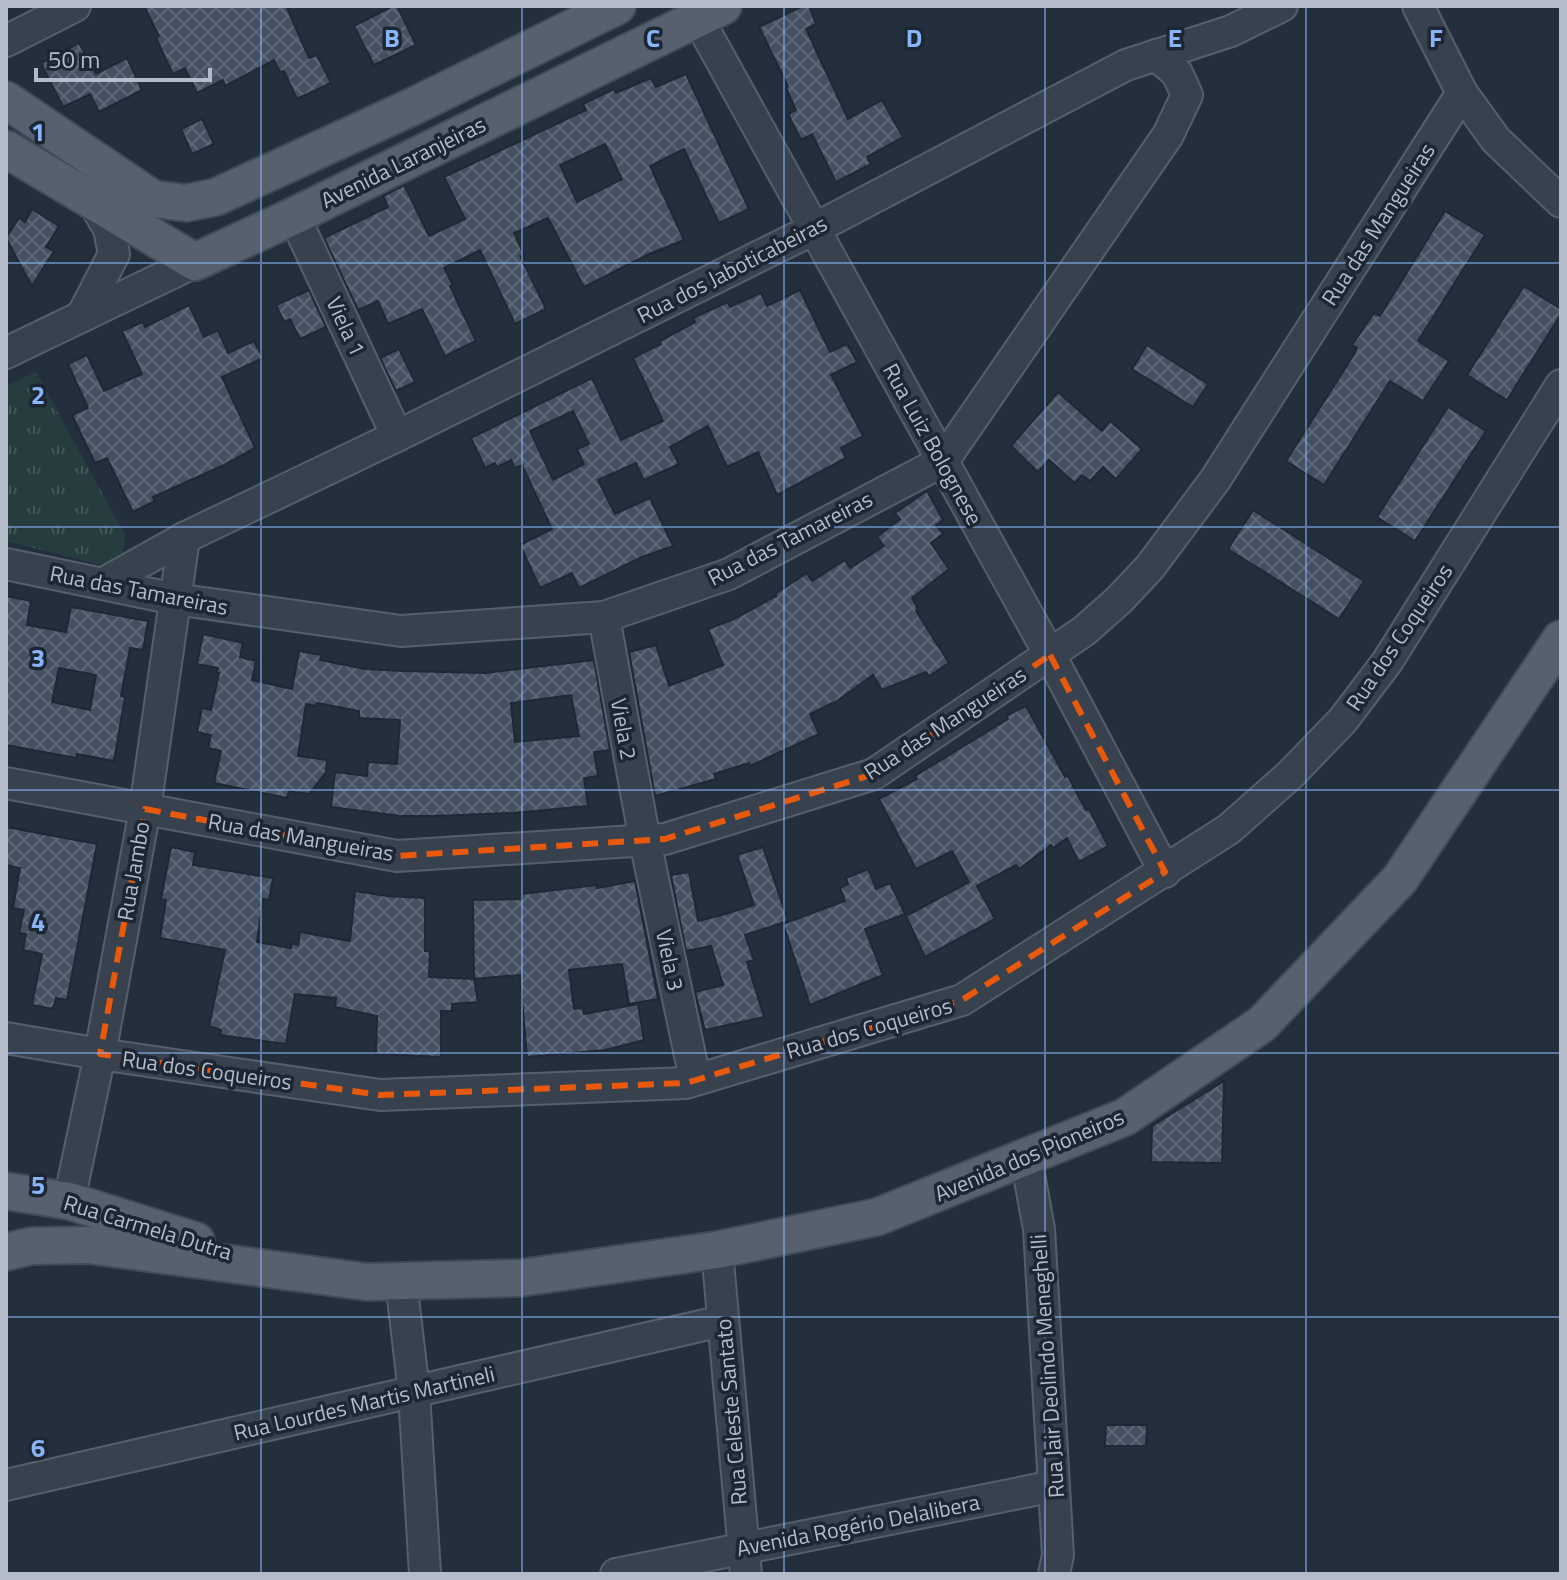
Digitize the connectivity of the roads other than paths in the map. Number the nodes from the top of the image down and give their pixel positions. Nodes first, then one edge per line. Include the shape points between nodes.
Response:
1 (75, 6) edge
2 (617, 6) edge
3 (1282, 6) edge
4 (1418, 6) edge
5 (704, 10) edge
6 (6, 41) edge
7 (1165, 51) junction
8 (1462, 93) junction
9 (6, 100) edge
10 (6, 149) edge
11 (92, 200) junction
12 (1561, 202) edge
13 (294, 216) junction
14 (814, 229) junction
15 (195, 262) junction
16 (82, 316) junction
17 (6, 353) edge
18 (1561, 385) edge
19 (397, 436) junction
20 (943, 461) junction
21 (184, 538) junction
22 (6, 564) edge
23 (102, 584) junction
24 (175, 599) junction
25 (604, 617) junction
26 (1561, 639) edge
27 (1050, 655) junction
28 (6, 783) edge
29 (145, 809) junction
30 (645, 841) junction
31 (1165, 872) junction
32 (6, 1038) edge
33 (100, 1054) junction
34 (695, 1079) junction
35 (1026, 1158) junction
36 (6, 1191) edge
37 (69, 1201) junction
38 (18, 1249) edge
39 (717, 1250) junction
40 (289, 1270) junction
41 (401, 1281) junction
42 (722, 1321) junction
43 (414, 1392) junction
44 (6, 1485) edge
45 (1054, 1486) junction
46 (745, 1561) edge
47 (425, 1574) edge
48 (616, 1574) edge
49 (1054, 1574) edge

1 - 6 street
2 - 9 main road, Avenida Laranjeiras via 216,197 186,203 153,199
3 - 7 street, Rua dos Jaboticabeiras via 1231,31
4 - 8 street
5 - 13 main road, Avenida Laranjeiras
5 - 14 street, Rua Luiz Bolognese
7 - 14 street, Rua dos Jaboticabeiras via 1126,65
7 - 20 street, Rua das Tamareiras via 1187,95 1168,135
8 - 12 street via 1496,140
8 - 27 street, Rua das Mangueiras via 1215,480 1119,600
10 - 11 main road
11 - 15 main road
11 - 16 street via 109,229 114,254
13 - 15 main road, Avenida Laranjeiras
13 - 19 street, Viela 1
14 - 19 street, Rua dos Jaboticabeiras
14 - 20 street, Rua Luiz Bolognese
15 - 16 street, Avenida Laranjeiras
16 - 17 street, Avenida Laranjeiras
18 - 31 street, Rua dos Coqueiros via 1387,662 1343,720 1262,803
19 - 21 street, Rua dos Jaboticabeiras
20 - 25 street, Rua das Tamareiras via 729,574
20 - 27 street, Rua Luiz Bolognese
21 - 23 street, Rua dos Jaboticabeiras
21 - 24 street, Rua Jambo
22 - 23 street, Rua das Tamareiras
23 - 24 street, Rua das Tamareiras
24 - 25 street, Rua das Tamareiras via 401,631
24 - 29 street, Rua Jambo
25 - 30 street, Viela 2
26 - 35 main road, Avenida dos Pioneiros via 1400,879 1262,1024 1125,1117
27 - 30 street, Rua das Mangueiras via 874,774
27 - 31 street, Rua Luiz Bolognese
28 - 29 street, Rua das Mangueiras
29 - 30 street, Rua das Mangueiras via 397,856
29 - 33 street, Rua Jambo
30 - 34 street, Viela 3
31 - 34 street, Rua dos Coqueiros via 962,1000
32 - 33 street, Rua dos Coqueiros
33 - 34 street, Rua dos Coqueiros via 380,1095
33 - 37 street, Rua Jambo
35 - 39 main road, Avenida dos Pioneiros via 877,1217
35 - 45 street, Rua Jair Deolindo Meneghelli via 1039,1229
36 - 37 main road, Rua Carmela Dutra
37 - 38 main road via 51,1229
37 - 40 main road, Rua Carmela Dutra
38 - 40 main road via 88,1245
39 - 41 main road, Avenida dos Pioneiros via 520,1278
39 - 42 street, Rua Celeste Santato
40 - 41 main road, Avenida dos Pioneiros via 367,1282
41 - 43 street
42 - 43 street, Rua Lourdes Martis Martineli
42 - 46 street, Rua Celeste Santato
43 - 44 street, Rua Lourdes Martis Martineli
43 - 47 street
45 - 46 street, Avenida Rogério Delalibera
45 - 49 street, Rua Jair Deolindo Meneghelli
46 - 48 street, Avenida Rogério Delalibera

